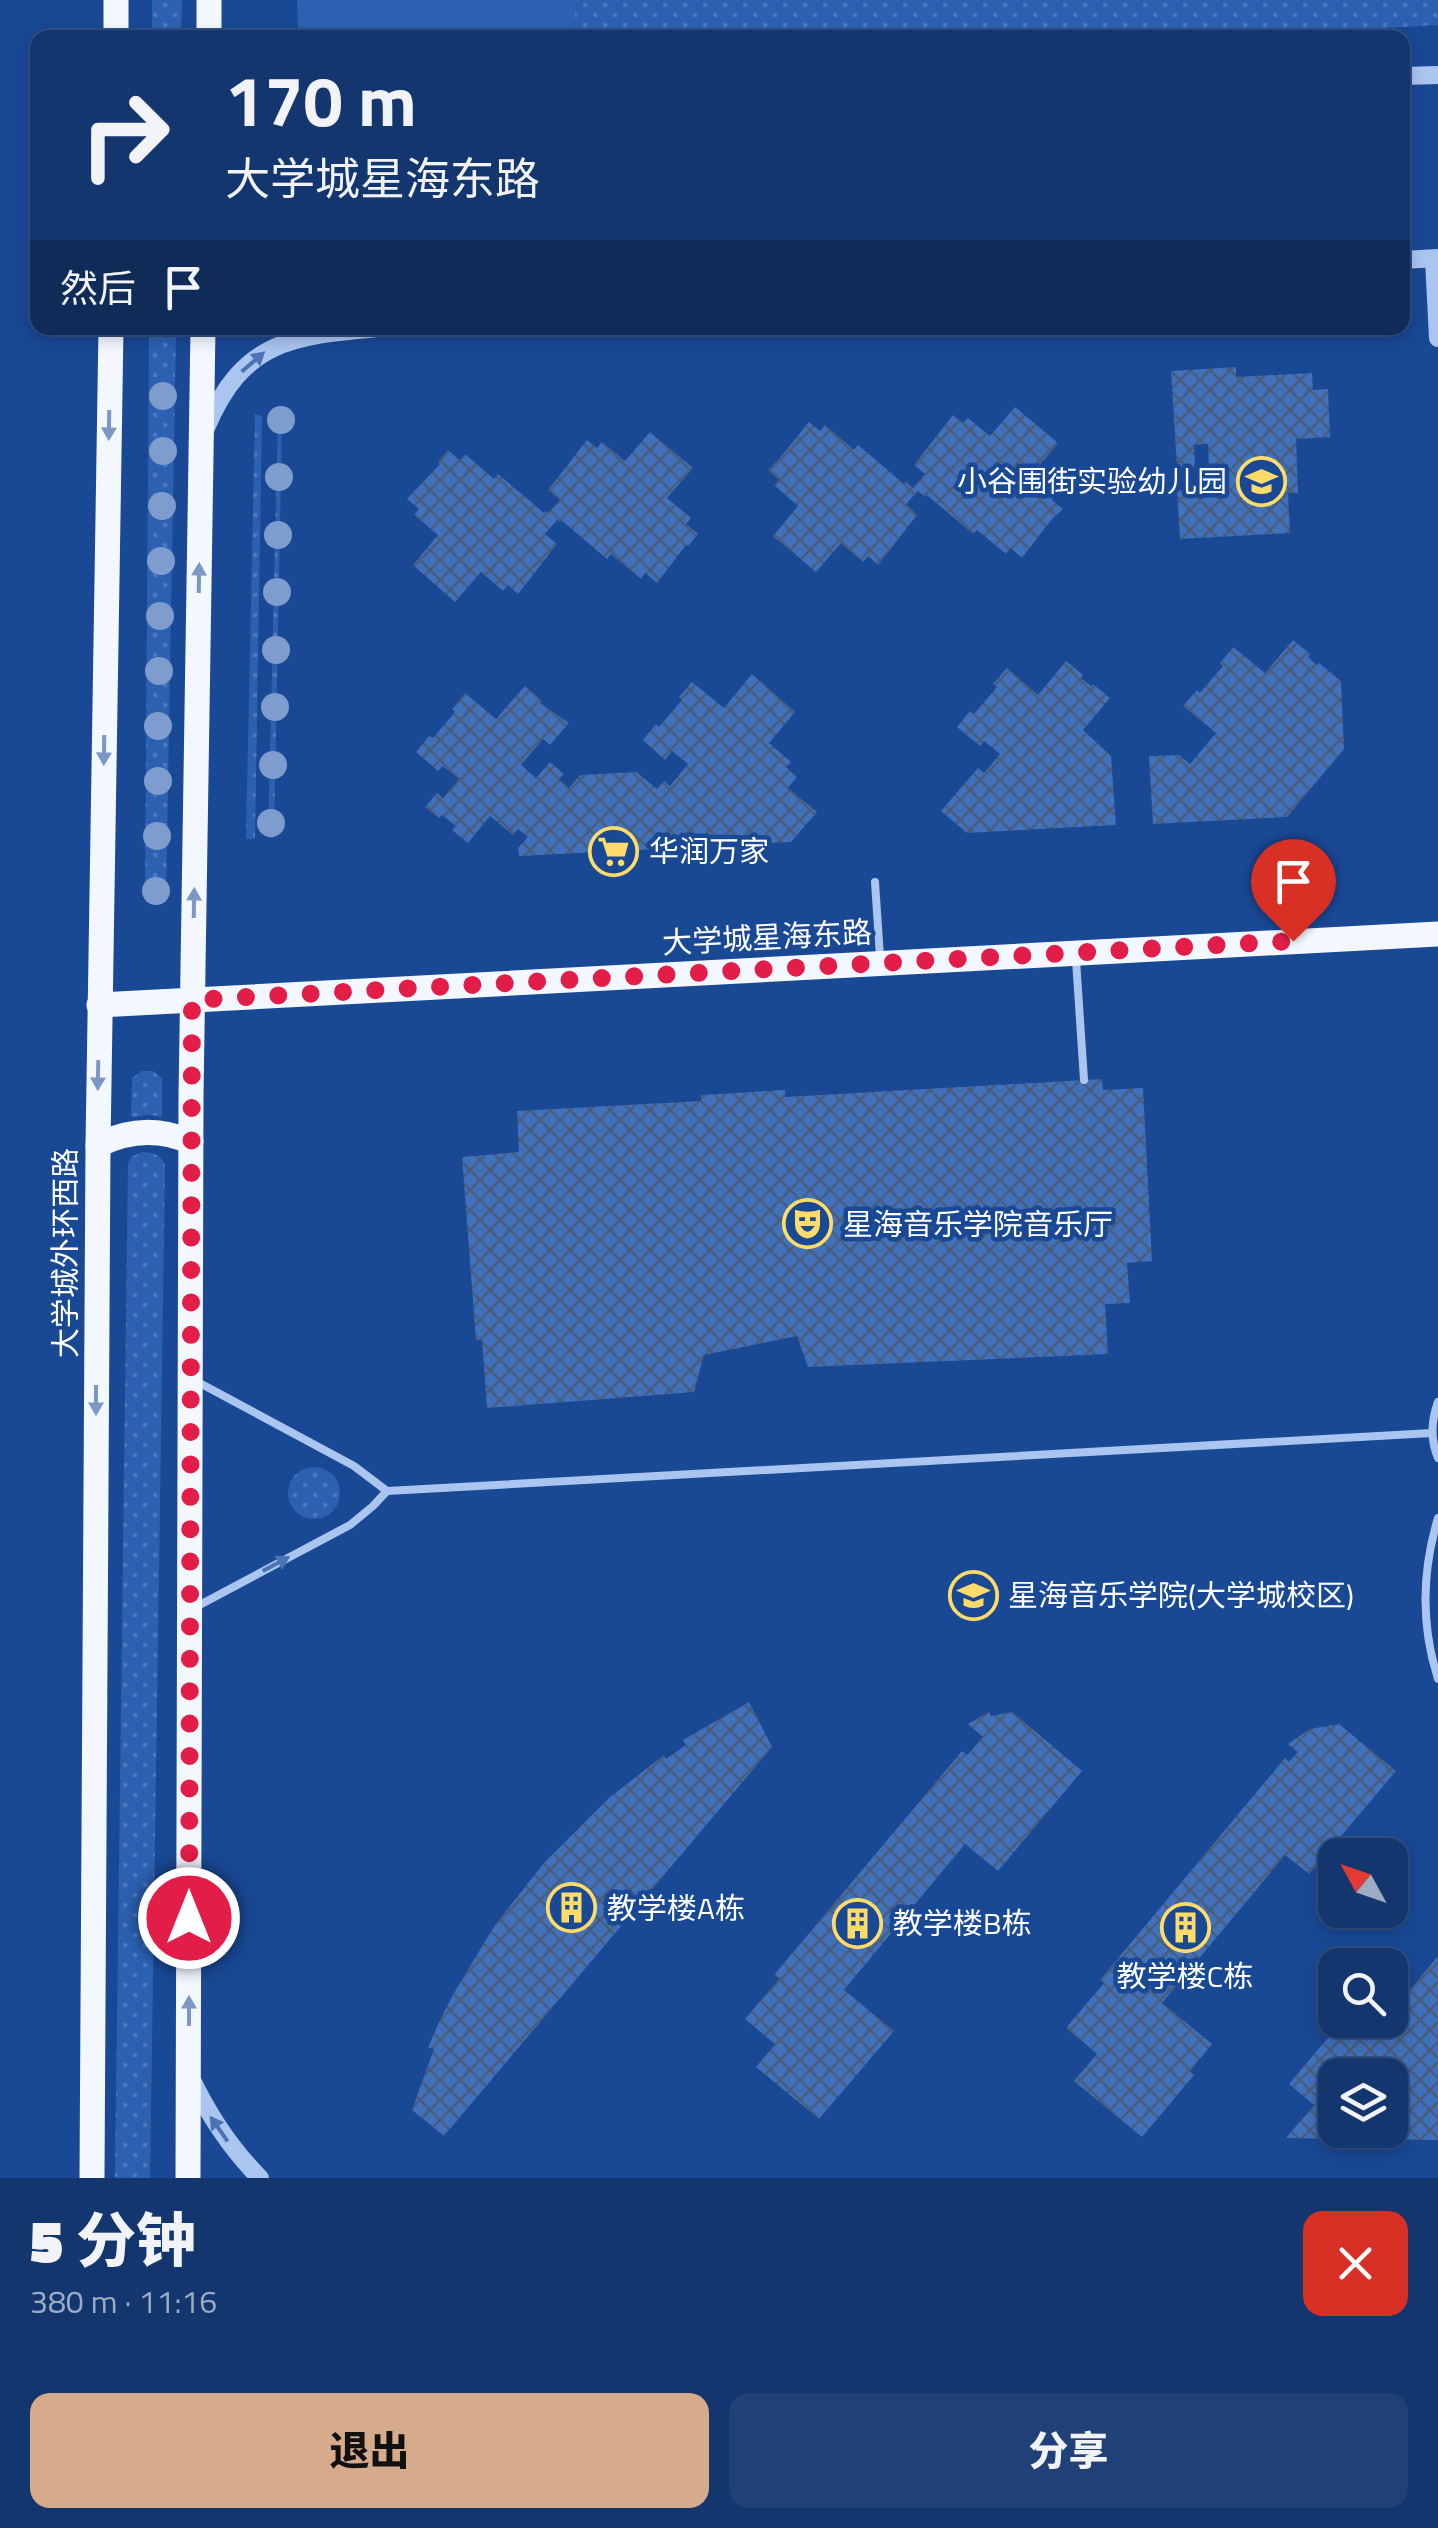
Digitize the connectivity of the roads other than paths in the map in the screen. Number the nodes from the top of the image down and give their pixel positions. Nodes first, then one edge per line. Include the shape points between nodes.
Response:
1 (116, 0) edge
2 (210, 0) edge
3 (116, 30) edge
4 (209, 30) edge
5 (1438, 74) edge
6 (1410, 76) edge
7 (1436, 258) edge
8 (1410, 260) edge
9 (111, 335) edge
10 (203, 335) edge
11 (313, 335) edge
12 (1438, 338) edge
13 (201, 442) junction
14 (875, 882) dead end
15 (1438, 934) edge
16 (1076, 953) junction
17 (880, 964) junction
18 (192, 1000) junction
19 (99, 1005) junction
20 (1084, 1080) dead end
21 (191, 1142) junction
22 (98, 1145) junction
23 (190, 1378) junction
24 (1438, 1402) edge
25 (1432, 1433) junction
26 (1438, 1458) edge
27 (387, 1490) junction
28 (1438, 1518) edge
29 (190, 1610) junction
30 (1438, 1679) edge
31 (188, 2072) junction
32 (92, 2178) edge
33 (188, 2178) edge
34 (260, 2178) edge

1 - 3 main road
2 - 4 main road
5 - 6 street
7 - 8 street
7 - 12 street
9 -> 19 main road, 大学城外环西路
10 - 13 main road
13 -> 11 street via 242,371 262,352
18 -> 13 main road
14 - 17 lane
15 - 16 main road, 大学城星海东路
16 - 17 main road, 大学城星海东路
16 - 20 lane
17 - 18 main road, 大学城星海东路
18 - 19 main road, 大学城星海东路
18 - 21 main road
19 -> 22 main road, 大学城外环西路
21 - 22 main road via 144,1132
21 - 23 main road
22 -> 32 main road, 大学城外环西路
23 - 27 lane
23 - 29 main road
24 - 25 lane
25 - 26 lane
25 - 27 lane
29 -> 27 lane via 350,1525
28 - 30 lane via 1424,1616
31 -> 29 main road
31 - 33 main road
34 -> 31 street via 226,2140

